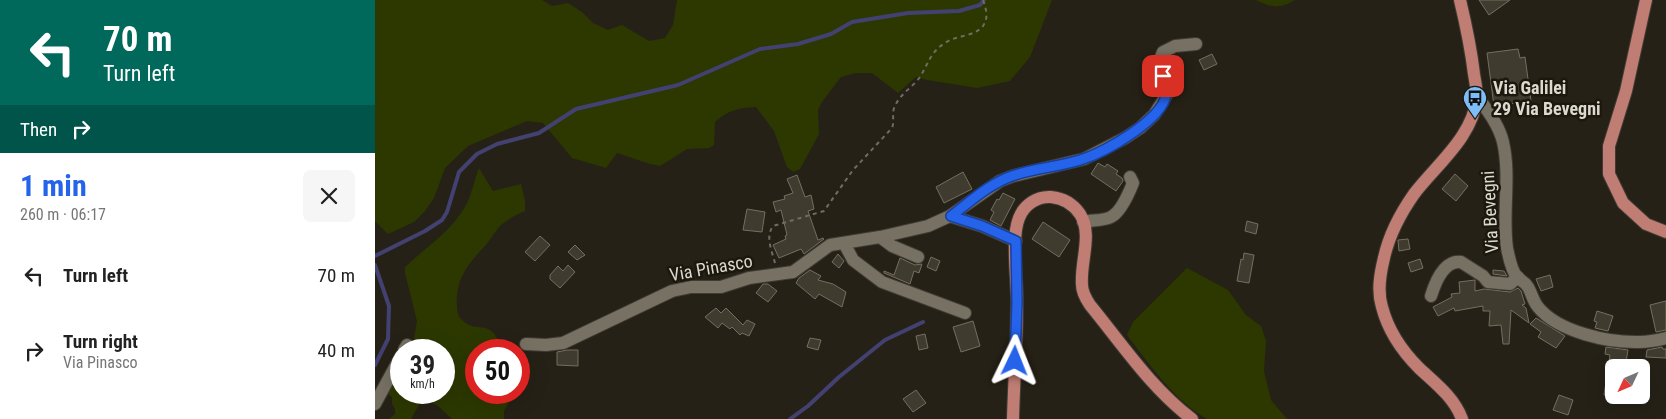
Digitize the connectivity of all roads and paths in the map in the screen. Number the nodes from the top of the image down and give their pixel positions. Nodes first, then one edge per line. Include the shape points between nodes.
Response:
1 (983, 0) edge
2 (1460, 0) edge
3 (1646, 0) edge
4 (1196, 44) dead end
5 (1477, 96) junction
6 (1130, 177) dead end
7 (951, 216) junction
8 (1083, 222) junction
9 (1666, 232) edge
10 (880, 237) junction
11 (1016, 241) junction
12 (844, 243) junction
13 (919, 257) dead end
14 (782, 274) junction
15 (1517, 277) junction
16 (1431, 296) dead end
17 (965, 313) dead end
18 (1666, 338) edge
19 (530, 344) edge
20 (390, 376) edge
21 (375, 404) edge
22 (1013, 419) edge
23 (1192, 419) edge
24 (1462, 419) edge

1 - 14 path via 987,14 984,24 975,32 953,38 934,51 920,77 897,101 892,128 853,170 824,211 776,223 771,229 771,250
2 - 5 main road
3 - 9 main road via 1627,91 1609,146 1609,174 1623,203 1646,224
4 - 7 street, Via Pinasco via 1175,46 1163,52 1166,96 1140,128 1084,159 1000,181
5 - 15 street, Via Bevegni via 1495,122 1503,142 1507,248
5 - 24 main road via 1464,133 1415,193 1397,222 1386,249 1379,281 1381,305 1400,345 1409,358 1447,394
6 - 8 street via 1133,183 1117,213
7 - 10 street, Via Pinasco via 928,226
7 - 11 street
8 - 11 main road via 1075,207 1067,201 1039,198 1024,209 1018,220
8 - 23 main road via 1081,284 1084,295 1153,382
10 - 12 street, Via Pinasco
10 - 13 street via 892,246
11 - 22 main road
12 - 14 street, Via Pinasco via 829,245 793,272
12 - 17 street via 853,260 882,282
14 - 19 street, Via Pinasco via 749,278 721,288 691,287 672,291 563,343
15 - 16 street via 1510,284 1488,282 1457,261 1447,267
15 - 18 street, Via Bevegni via 1529,288 1539,309 1572,330 1605,339 1640,342
20 - 21 street

